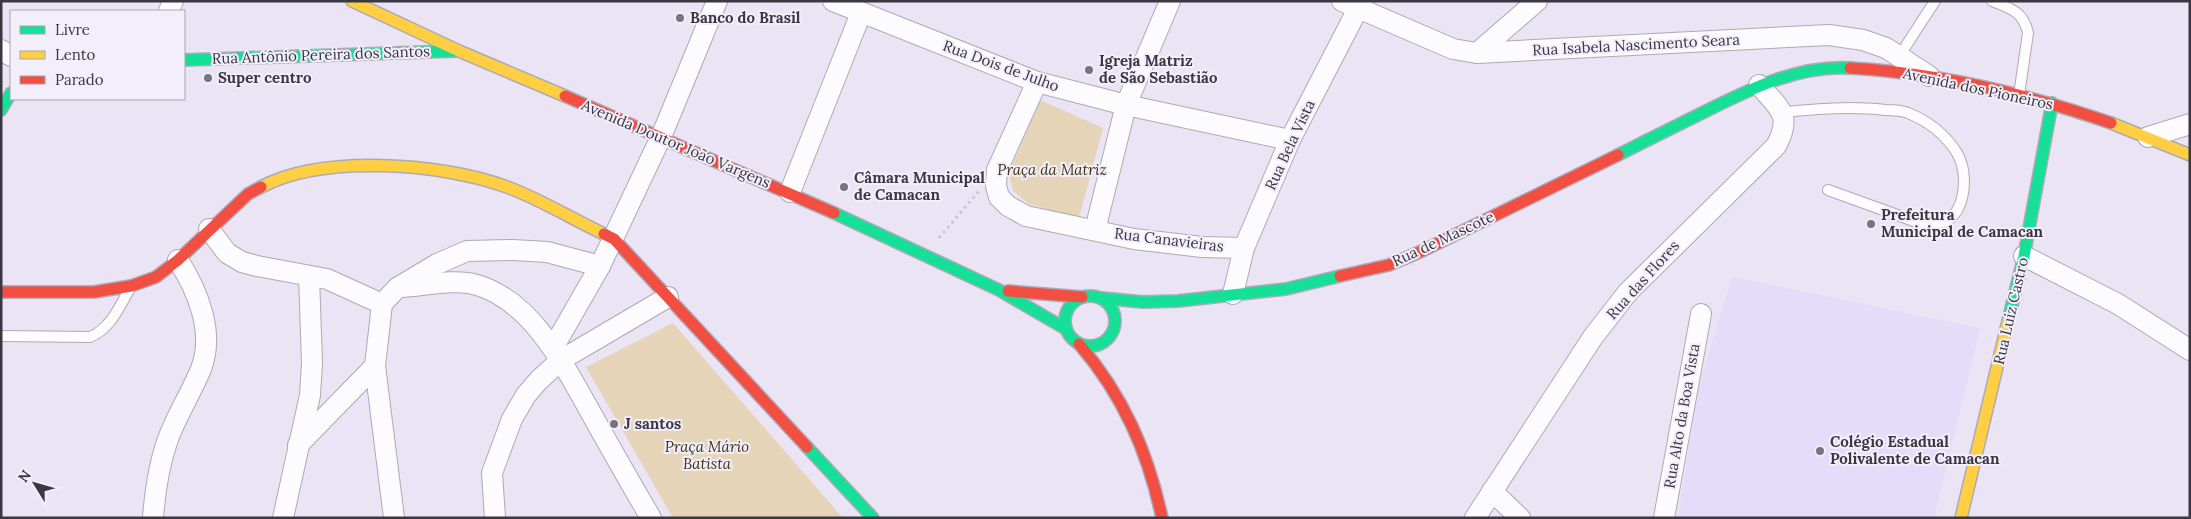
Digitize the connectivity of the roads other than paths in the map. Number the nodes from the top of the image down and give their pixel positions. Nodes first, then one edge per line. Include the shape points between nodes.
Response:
1 (352, 1) edge
2 (717, 1) edge
3 (833, 1) edge
4 (1170, 1) edge
5 (1537, 1) edge
6 (1935, 1) edge
7 (1992, 1) edge
8 (1354, 4) edge
9 (861, 13) junction
10 (459, 51) junction
11 (1477, 54) junction
12 (1900, 55) junction
13 (185, 60) edge
14 (1930, 77) junction
15 (1037, 82) junction
16 (1759, 85) junction
17 (10, 95) edge
18 (2019, 96) junction
19 (2052, 103) junction
20 (1126, 105) junction
21 (1, 110) edge
22 (1783, 112) junction
23 (2190, 124) edge
24 (661, 137) junction
25 (2148, 137) junction
26 (1290, 140) junction
27 (2190, 155) edge
28 (1828, 190) dead end
29 (790, 192) junction
30 (209, 229) junction
31 (1095, 230) junction
32 (614, 239) junction
33 (1244, 248) junction
34 (2024, 256) junction
35 (178, 260) junction
36 (600, 266) junction
37 (309, 276) junction
38 (131, 286) junction
39 (397, 288) junction
40 (999, 290) junction
41 (1, 292) edge
42 (1234, 294) junction
43 (668, 297) junction
44 (1082, 297) junction
45 (1101, 298) junction
46 (382, 304) junction
47 (1701, 314) dead end
48 (1066, 329) junction
49 (1, 336) edge
50 (1079, 344) junction
51 (2190, 350) edge
52 (557, 354) junction
53 (374, 366) junction
54 (298, 445) junction
55 (1492, 491) junction
56 (153, 518) edge
57 (283, 518) edge
58 (394, 518) edge
59 (495, 518) edge
60 (651, 518) edge
61 (872, 518) edge
62 (1162, 518) edge
63 (1475, 518) edge
64 (1520, 518) edge
65 (1664, 518) edge
66 (1961, 518) edge

1 - 10 main road, Avenida Doutor João Vargens
2 - 24 street
3 - 9 street, Rua Dois de Julho
4 - 20 street
5 - 11 street
6 - 12 lane
7 - 18 lane via 2016,12 2026,23 2028,33
8 - 11 street, Rua Isabela Nascimento Seara via 1454,49
8 - 26 street, Rua Bela Vista
9 - 15 street, Rua Dois de Julho
9 - 29 street
10 - 13 main road, Rua Antônio Pereira dos Santos
10 - 24 main road, Avenida Doutor João Vargens
11 - 12 street, Rua Isabela Nascimento Seara via 1829,35 1863,40
12 - 14 street, Rua Isabela Nascimento Seara
14 - 16 main road, Avenida dos Pioneiros via 1836,67 1810,70
14 - 18 main road, Avenida dos Pioneiros
15 - 20 street, Rua Dois de Julho
15 - 31 street via 997,170 997,191 1008,206 1026,216
16 - 22 street
16 - 42 main road, Rua de Mascote via 1389,265 1286,289
17 - 21 main road
18 - 19 main road, Avenida dos Pioneiros
19 - 25 main road, Avenida dos Pioneiros
19 - 34 main road, Rua Luiz Castro
20 - 26 street, Rua Dois de Julho
20 - 31 street
22 - 28 lane via 1835,107 1906,112 1929,123 1947,140 1958,155 1964,172 1964,190 1958,210 1946,222 1936,224 1922,224
22 - 55 street, Rua das Flores via 1782,136 1776,146 1628,292 1593,337
23 - 25 street
24 - 29 main road, Avenida Doutor João Vargens
24 - 32 street
25 - 27 main road, Avenida dos Pioneiros
26 - 33 street, Rua Bela Vista
29 - 40 main road, Avenida Doutor João Vargens
30 - 32 main road via 248,194 278,178 312,168 372,165 440,170 507,187
30 - 35 main road
30 - 37 street via 227,252 242,262
31 - 33 street, Rua Canavieiras via 1134,239
32 - 36 street
32 - 43 main road
33 - 42 street, Rua Bela Vista
34 - 51 street via 2118,304
34 - 66 main road, Rua Luiz Castro
35 - 38 main road via 156,277
35 - 56 street via 198,298 205,327 204,352 202,367 168,439 158,478
36 - 39 street via 547,252 467,251 437,264
36 - 52 street
37 - 46 street via 327,279
37 - 54 street via 310,394
38 - 41 main road via 94,292
38 - 49 lane via 111,321 90,337
39 - 46 street
39 - 52 street via 452,283 474,284 491,290 512,303
40 - 44 main road, Avenida Doutor João Vargens
40 - 48 main road, Avenida Doutor João Vargens
42 - 45 main road, Rua de Mascote via 1143,302
43 - 52 street
43 - 61 main road
44 - 45 main road
44 - 48 main road via 1067,310
45 - 50 main road via 1114,312 1113,332 1098,345
46 - 53 street
47 - 65 street, Rua Alto da Boa Vista
48 - 50 main road
50 - 62 main road via 1104,373 1129,418 1147,459
52 - 59 street via 526,395 512,420 492,472
52 - 60 street
53 - 54 street
53 - 58 street
54 - 57 street
55 - 63 street, Rua das Flores
55 - 64 street

